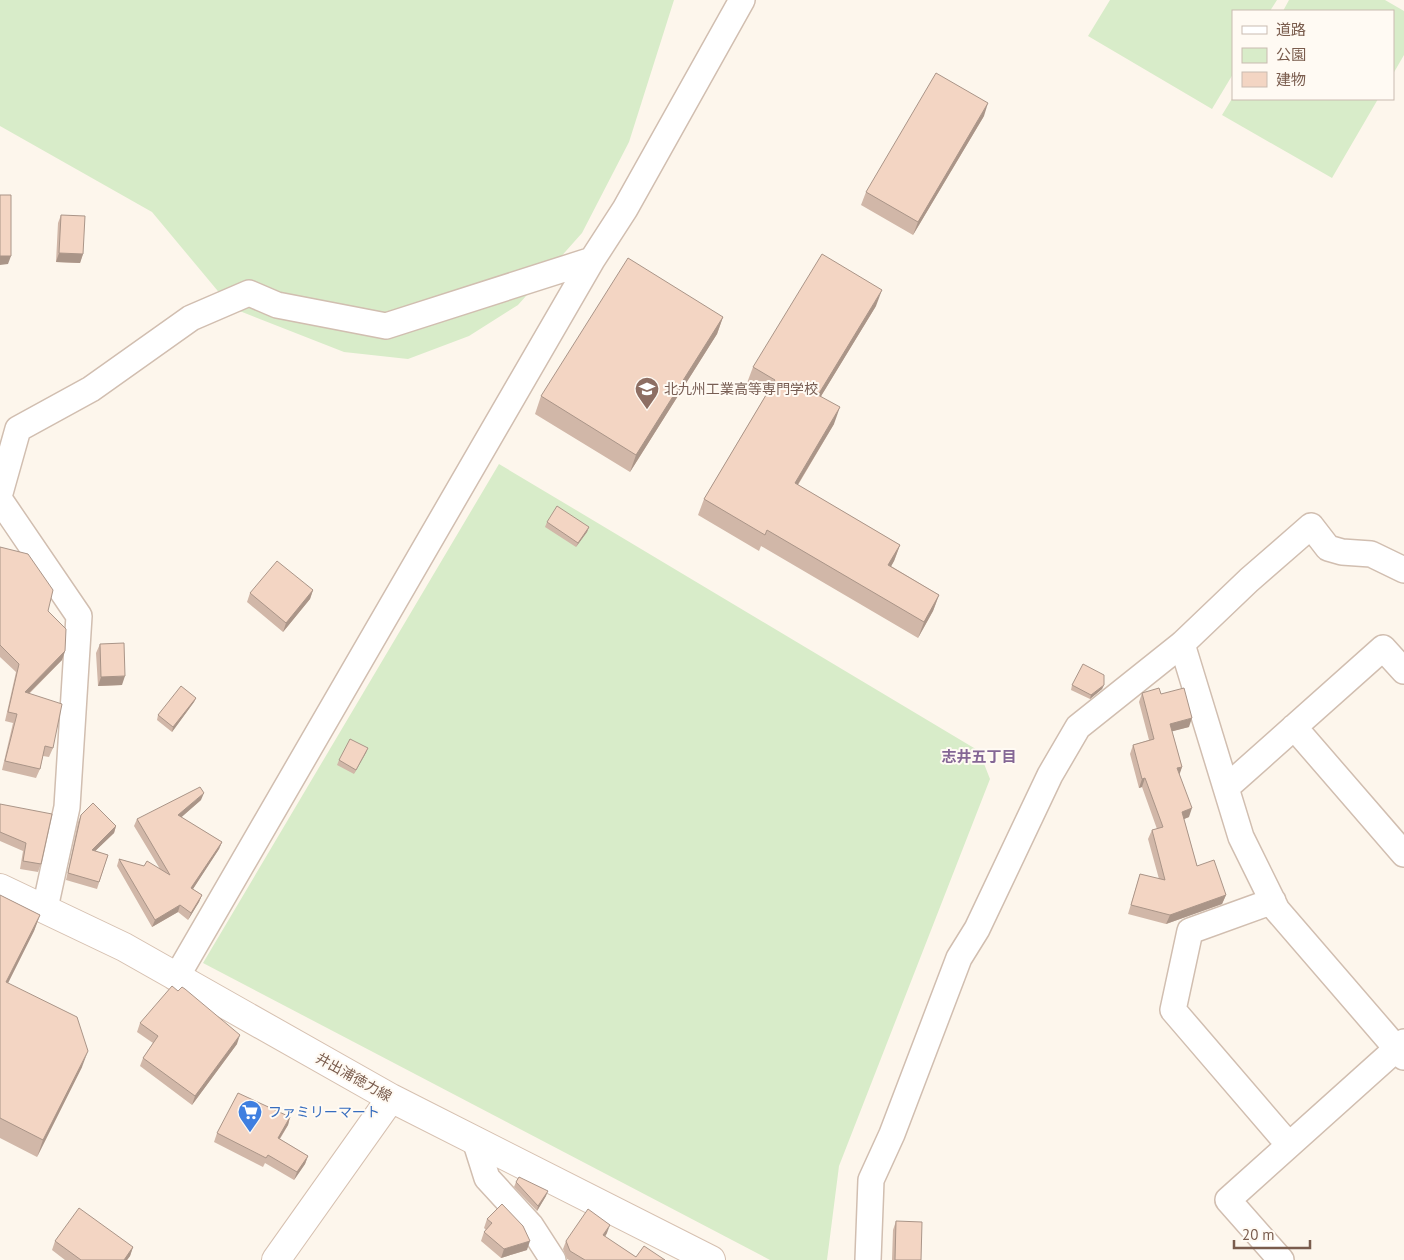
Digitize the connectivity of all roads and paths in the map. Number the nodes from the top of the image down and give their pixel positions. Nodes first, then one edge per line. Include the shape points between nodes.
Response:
1 (742, 0) edge
2 (592, 260) junction
3 (0, 493) edge
4 (0, 500) edge
5 (1404, 570) edge
6 (1182, 644) junction
7 (1404, 670) edge
8 (1294, 727) junction
9 (1227, 786) junction
10 (1404, 854) edge
11 (0, 888) edge
12 (1273, 901) junction
13 (45, 908) junction
14 (176, 978) junction
15 (1402, 1049) edge
16 (391, 1098) junction
17 (475, 1140) junction
18 (1289, 1145) junction
19 (276, 1260) edge
20 (553, 1260) edge
21 (711, 1260) edge
22 (868, 1260) edge
23 (1281, 1260) edge

1 - 2 street via 626,210
2 - 3 street via 386,326 278,305 248,293 191,318 91,388 18,429
2 - 14 street
4 - 13 street via 79,616 67,807
5 - 6 street via 1371,554 1328,548 1311,526
6 - 9 street
6 - 22 street via 1078,727 1050,775 942,996 892,1134 871,1180
7 - 8 street via 1384,648
8 - 9 street
8 - 10 street
9 - 12 street via 1241,837
11 - 13 main road, 井出浦徳力線
12 - 15 street via 1277,910
12 - 18 street via 1190,931 1173,1010
13 - 14 main road, 井出浦徳力線 via 124,947
14 - 16 main road, 井出浦徳力線
15 - 18 street
16 - 17 main road, 井出浦徳力線
16 - 19 main road
17 - 20 street via 487,1178 531,1226
17 - 21 main road, 井出浦徳力線
18 - 23 street via 1228,1200

